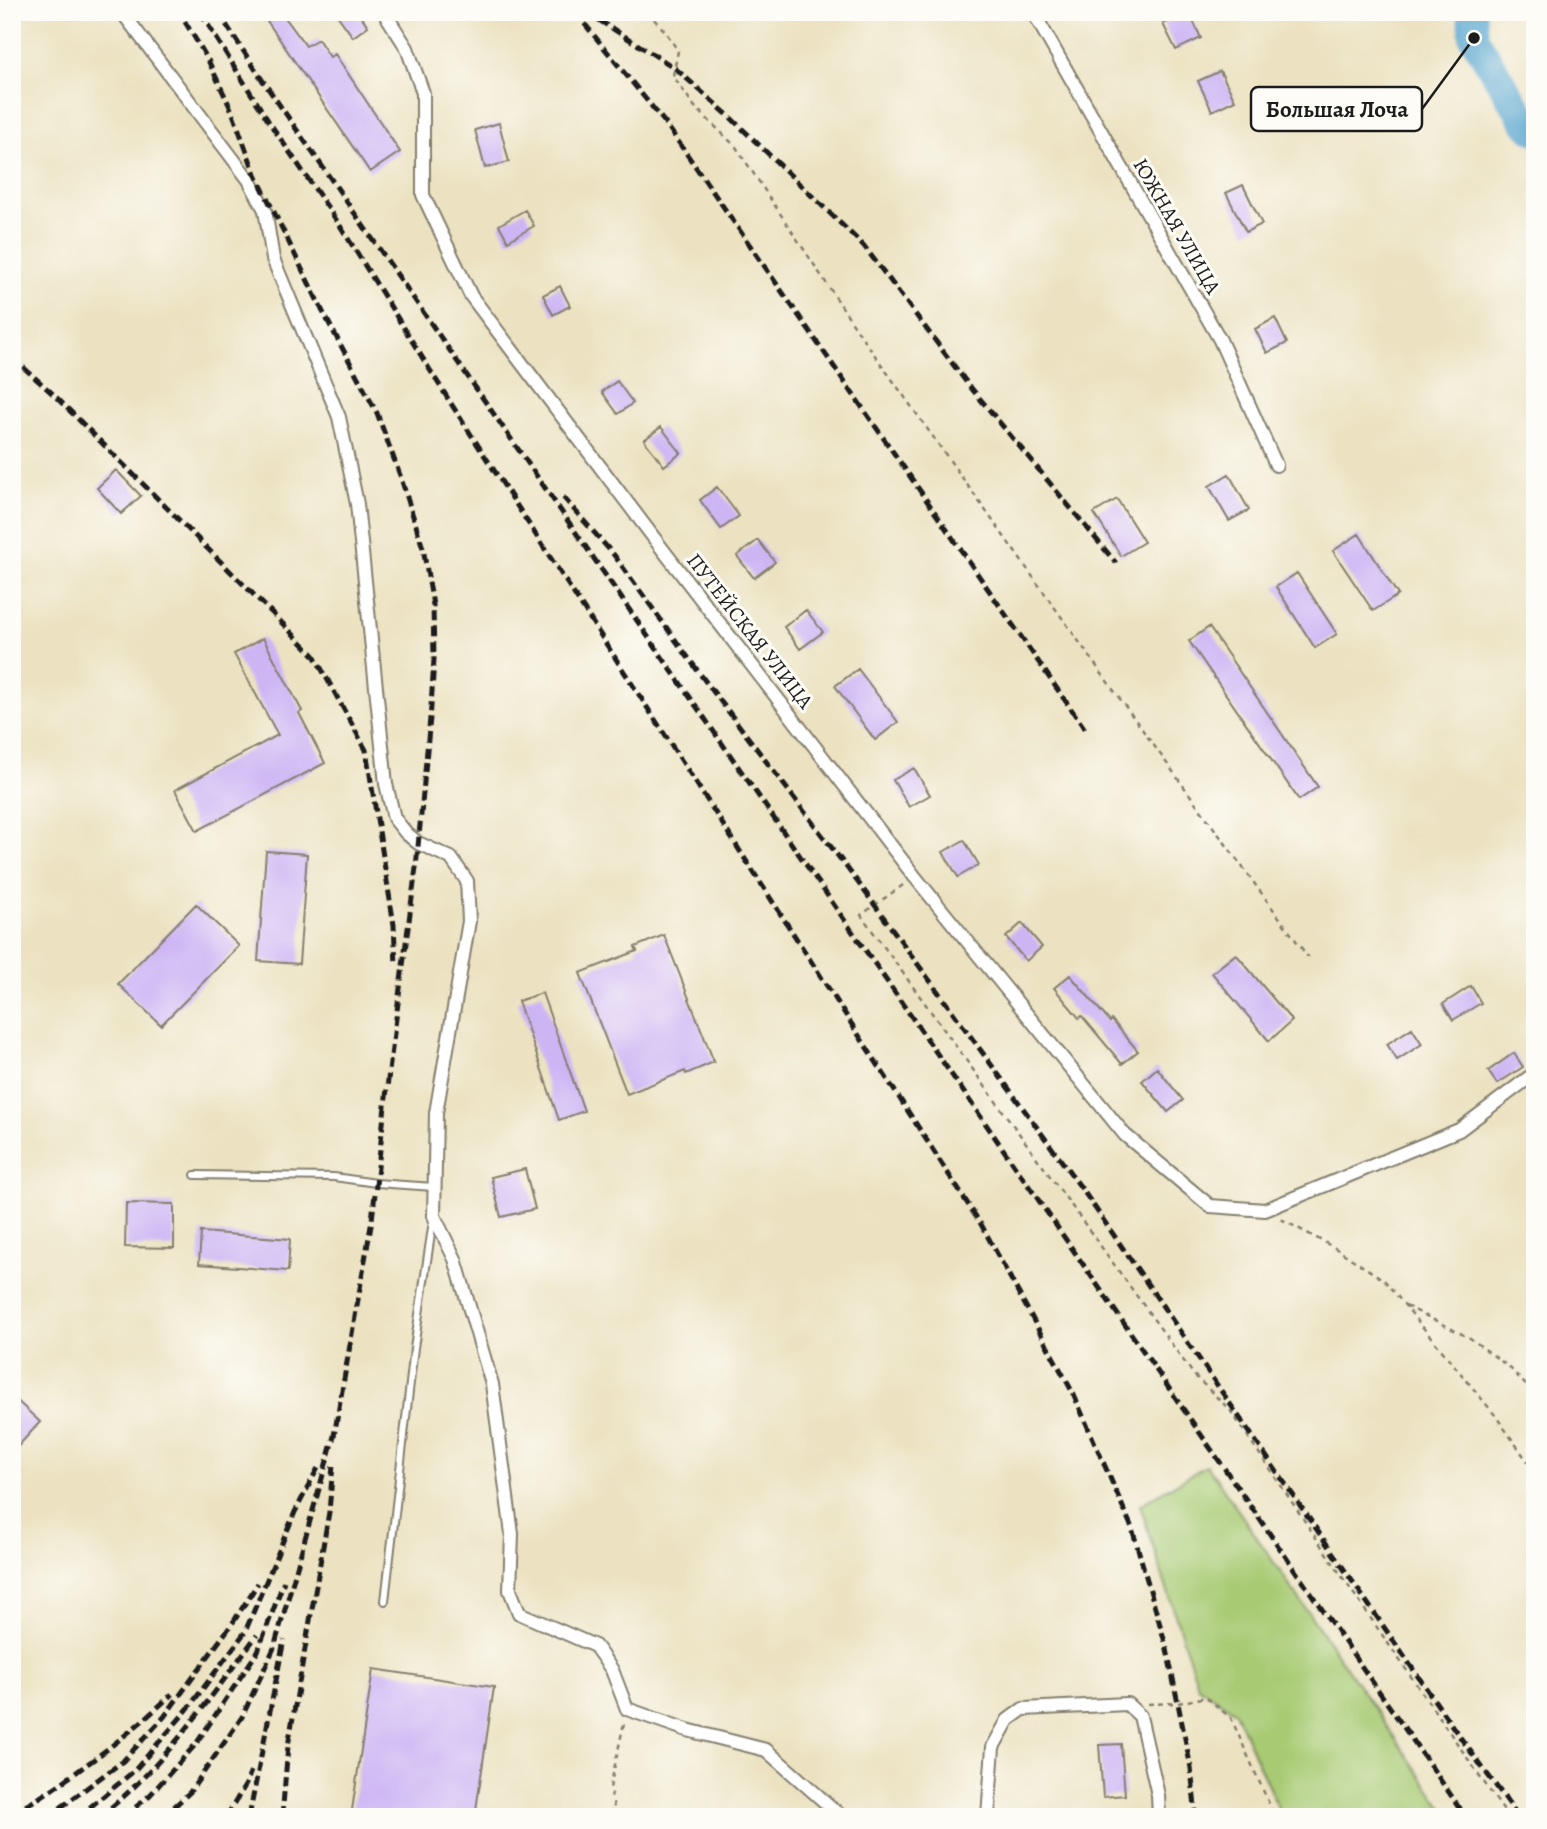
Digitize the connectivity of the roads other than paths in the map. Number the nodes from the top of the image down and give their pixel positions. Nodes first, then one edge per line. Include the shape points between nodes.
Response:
1 (122, 12) edge
2 (384, 12) edge
3 (1033, 12) edge
4 (1276, 465) dead end
5 (1535, 1073) edge
6 (195, 1175) dead end
7 (435, 1187) junction
8 (434, 1216) junction
9 (385, 1601) dead end
10 (842, 1817) edge
11 (988, 1817) edge
12 (1159, 1817) edge

1 - 7 street via 249,180 265,210 273,259 339,417 357,504 386,784 394,818 418,843 451,858 467,881 469,921 436,1113
2 - 5 street, ПУТЕЙСКАЯ УЛИЦА via 407,48 423,93 423,195 471,296 915,877 1125,1135 1210,1206 1265,1210 1459,1130
3 - 4 street, ЮЖНАЯ УЛИЦА via 1220,340
6 - 7 lane via 334,1177
7 - 8 street
8 - 9 lane
8 - 10 street via 455,1259 492,1384 512,1534 510,1590 519,1613 595,1646 612,1670 626,1709 766,1750
11 - 12 street via 993,1747 1008,1720 1023,1709 1127,1704 1140,1716

